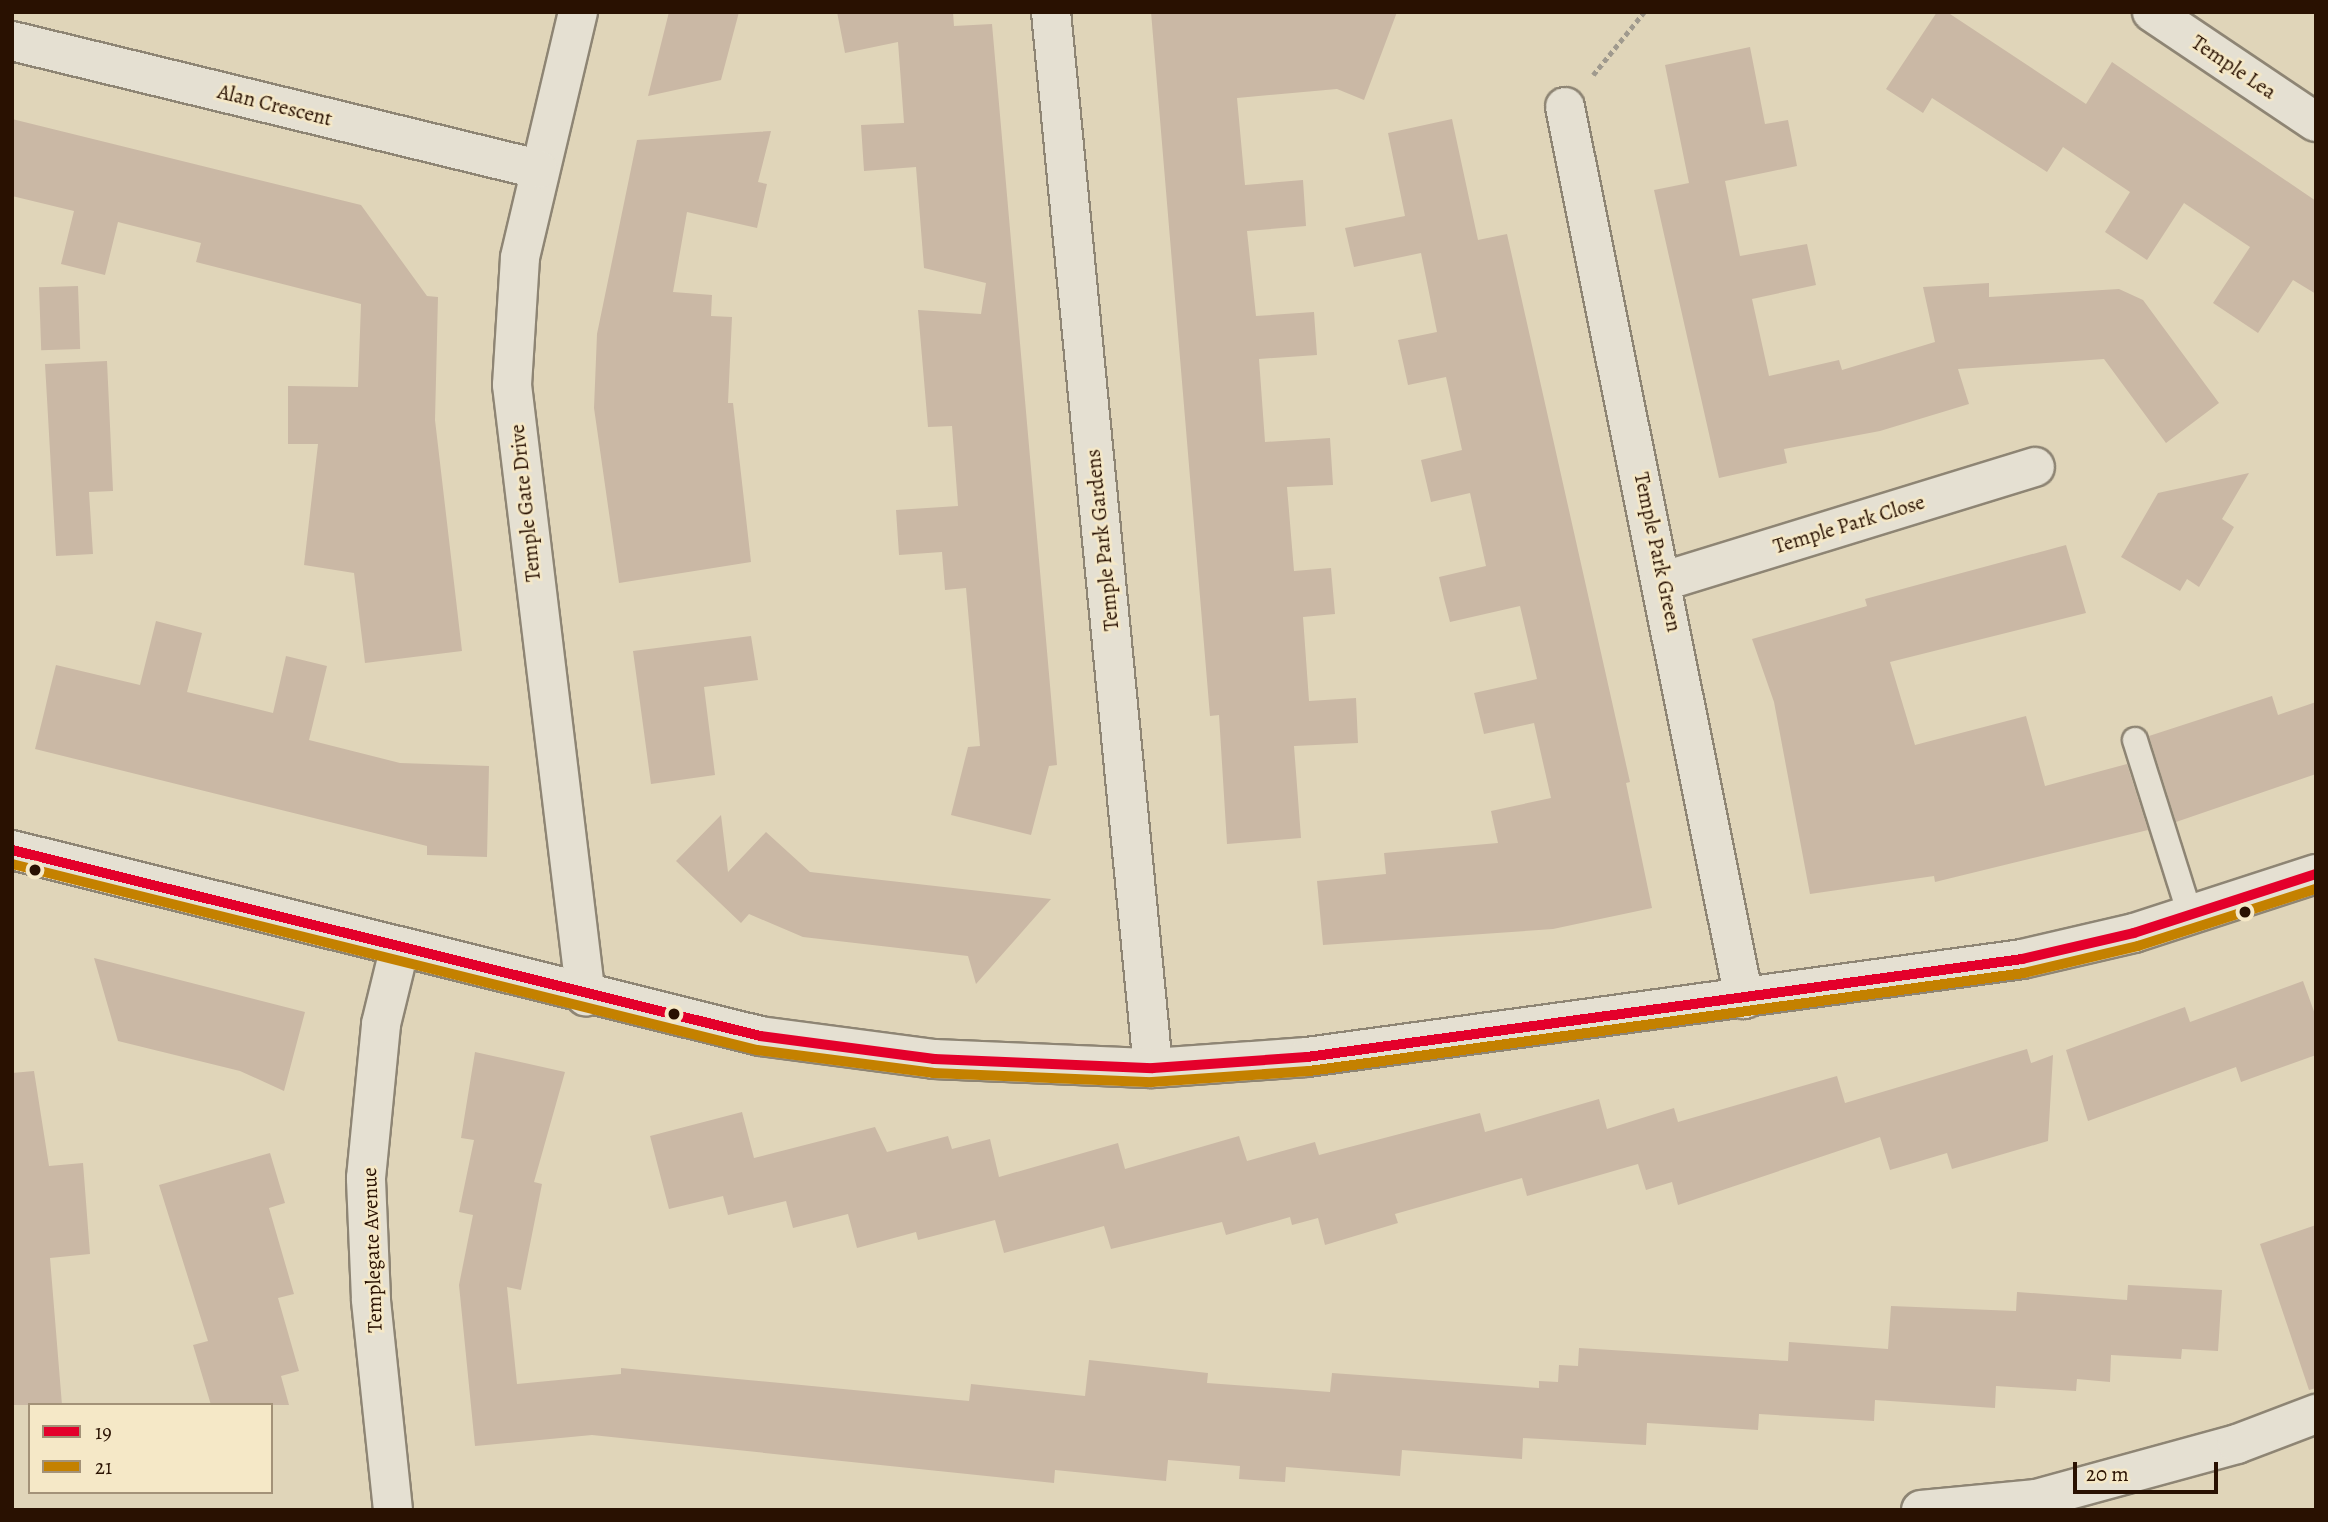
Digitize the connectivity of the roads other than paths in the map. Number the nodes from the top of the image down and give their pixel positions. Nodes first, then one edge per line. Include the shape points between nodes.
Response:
1 (578, 12) edge
2 (1051, 12) edge
3 (2152, 12) edge
4 (12, 41) edge
5 (2310, 104) edge
6 (1565, 107) road end
7 (538, 169) junction
8 (2035, 467) dead end
9 (1664, 581) junction
10 (2135, 740) dead end
11 (12, 850) edge
12 (2316, 874) edge
13 (2190, 915) junction
14 (399, 950) junction
15 (586, 997) junction
16 (1744, 999) junction
17 (1153, 1068) junction
18 (2316, 1415) edge
19 (393, 1510) edge
20 (1921, 1510) edge

1 - 7 street, Temple Gate Drive
2 - 17 street, Temple Park Gardens
3 - 5 street, Temple Lea
4 - 7 street, Alan Crescent
6 - 9 street, Temple Park Green
7 - 15 street, Temple Gate Drive via 520,258 512,385
8 - 9 street, Temple Park Close
9 - 16 street, Temple Park Green
10 - 13 lane
11 - 14 street
12 - 13 street
13 - 16 street via 2022,959
14 - 15 street
14 - 19 street, Templegate Avenue via 381,1024 366,1178 370,1299
15 - 17 street via 760,1036 934,1059
16 - 17 street via 1307,1057
18 - 20 street via 2237,1444 2036,1499

